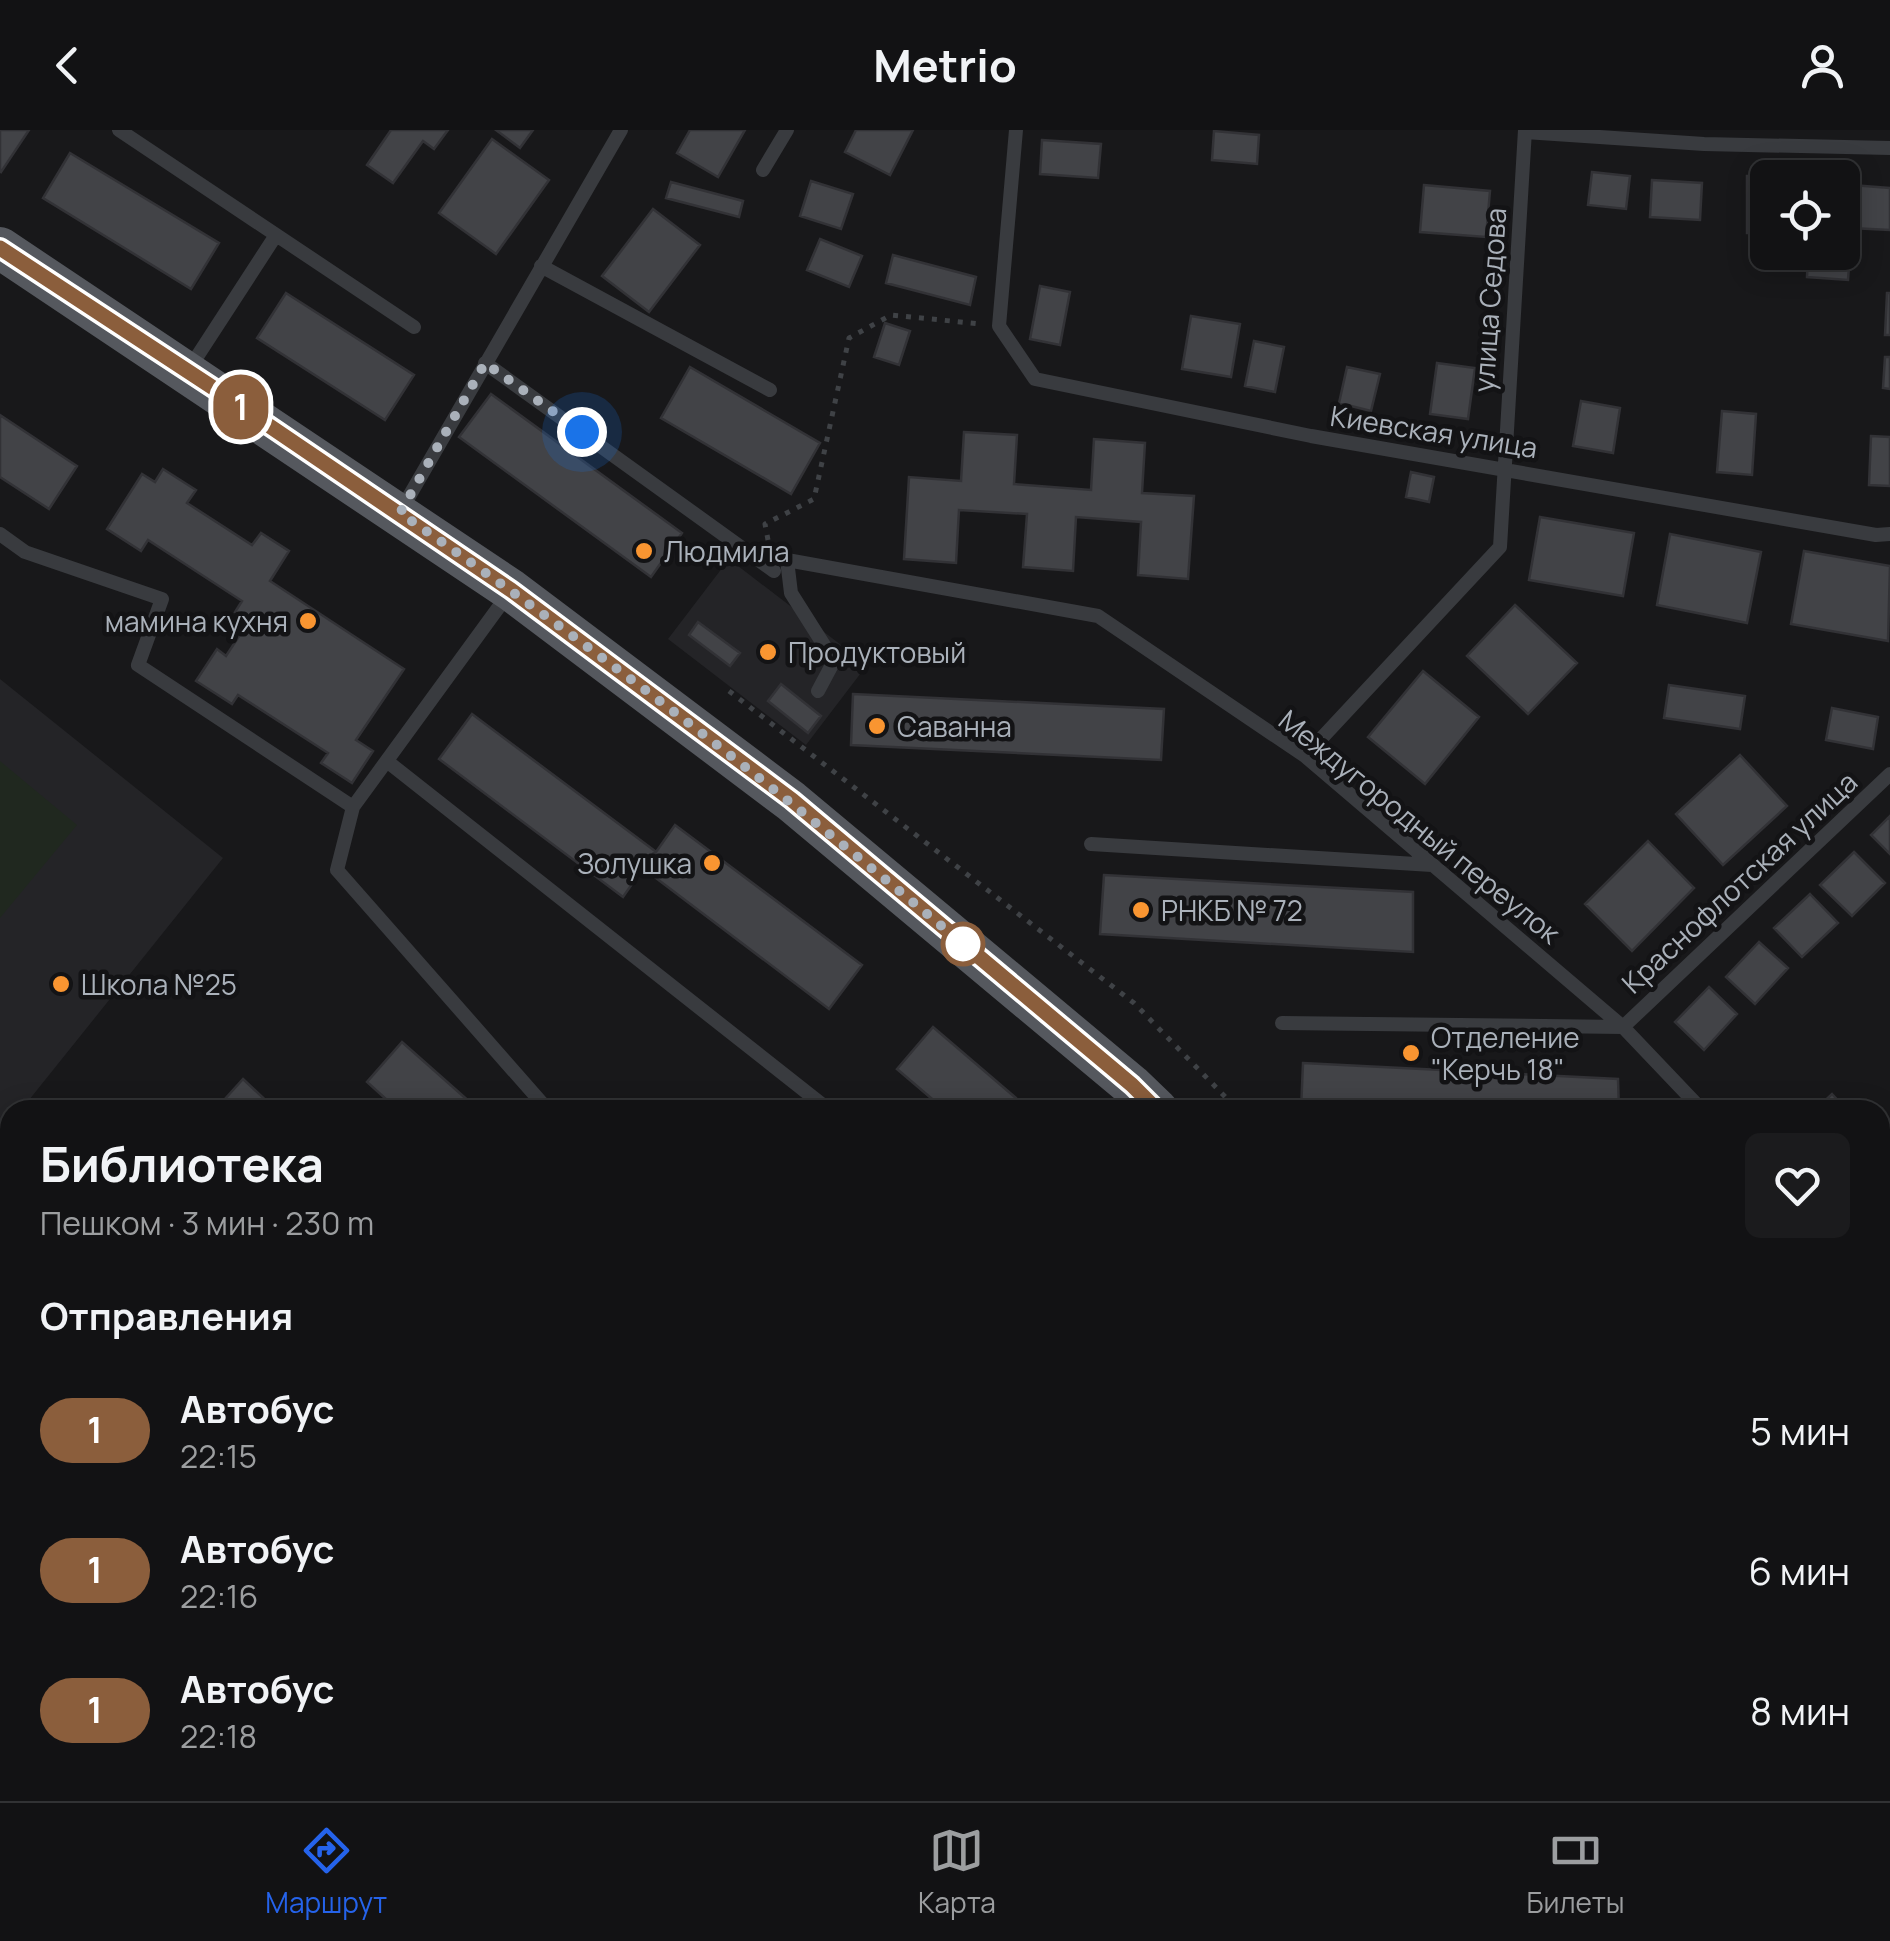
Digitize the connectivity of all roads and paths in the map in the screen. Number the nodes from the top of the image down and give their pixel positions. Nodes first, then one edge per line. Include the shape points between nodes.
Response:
1 (119, 130) edge
2 (621, 130) edge
3 (787, 130) edge
4 (1016, 130) edge
5 (1525, 131) edge
6 (1890, 148) edge
7 (762, 170) dead end
8 (276, 235) junction
9 (0, 248) edge
10 (542, 266) junction
11 (999, 326) junction
12 (414, 328) dead end
13 (485, 363) junction
14 (188, 371) junction
15 (770, 390) dead end
16 (1504, 467) junction
17 (400, 513) junction
18 (0, 534) edge
19 (1890, 534) edge
20 (774, 571) joint
21 (511, 590) junction
22 (728, 691) dead end
23 (818, 691) dead end
24 (1306, 756) junction
25 (388, 762) junction
26 (1890, 774) edge
27 (353, 807) junction
28 (1090, 844) dead end
29 (1432, 864) junction
30 (1282, 1023) dead end
31 (1623, 1027) junction
32 (539, 1100) edge
33 (816, 1100) edge
34 (1147, 1100) edge
35 (1228, 1100) edge
36 (1692, 1100) edge

1 - 8 lane
2 - 10 lane
3 - 7 lane
4 - 11 lane
5 - 6 lane
5 - 16 lane, улица Седова
8 - 12 lane
8 - 14 lane
9 - 14 main road
10 - 13 lane
10 - 15 lane
11 - 16 lane, Киевская улица via 1034,379 1311,436
11 - 20 path via 891,315 850,338 814,499 765,524
13 - 17 lane
13 - 20 lane
14 - 17 main road
16 - 19 lane, Киевская улица
16 - 24 lane, улица Седова via 1500,547
17 - 21 main road
18 - 27 lane via 25,552 162,599 138,666
21 - 25 lane
21 - 34 main road via 792,800
22 - 35 path via 1134,1004
23 - 24 lane, Междугородный переулок via 834,661 791,593 787,560 1098,616
24 - 29 lane, Междугородный переулок
25 - 27 lane
25 - 33 lane
26 - 31 lane, Краснофлотская улица
27 - 32 lane via 338,870
28 - 29 lane
29 - 31 lane, Междугородный переулок
30 - 31 lane
31 - 36 lane, Междугородный переулок

